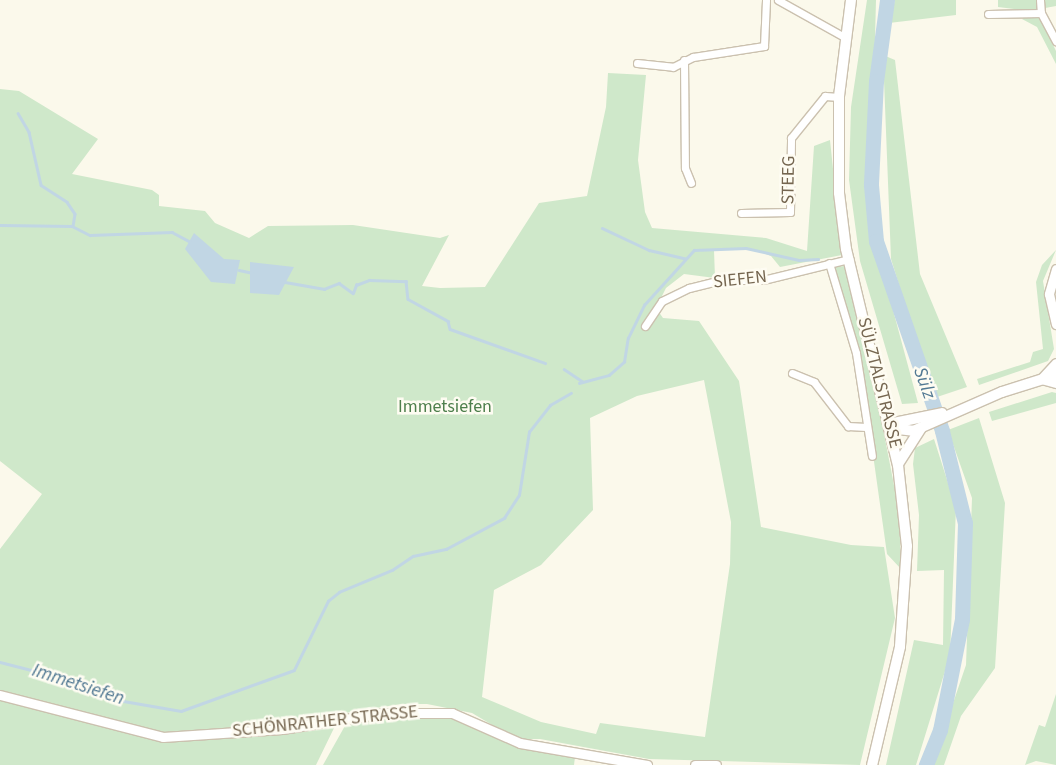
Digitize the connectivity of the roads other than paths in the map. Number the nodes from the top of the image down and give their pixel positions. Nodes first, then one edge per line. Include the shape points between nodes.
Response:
1 (766, 0) edge
2 (778, 0) edge
3 (851, 0) edge
4 (1040, 0) edge
5 (1041, 13) junction
6 (988, 14) dead end
7 (846, 38) junction
8 (1056, 41) edge
9 (684, 60) junction
10 (637, 63) dead end
11 (839, 97) junction
12 (691, 183) dead end
13 (741, 213) dead end
14 (849, 259) junction
15 (829, 263) junction
16 (1056, 269) edge
17 (1056, 324) edge
18 (645, 326) dead end
19 (1056, 363) edge
20 (792, 372) dead end
21 (1056, 375) edge
22 (1040, 379) junction
23 (1056, 383) edge
24 (952, 411) junction
25 (890, 426) junction
26 (866, 427) junction
27 (921, 428) junction
28 (872, 456) dead end
29 (898, 465) junction
30 (0, 694) edge
31 (647, 765) edge
32 (695, 765) edge
33 (716, 765) edge
34 (872, 765) edge

1 - 9 street via 764,46
2 - 7 street
3 - 7 main road, SÜLZTALSTRASSE
4 - 5 street
5 - 6 street
5 - 8 street
7 - 11 main road, SÜLZTALSTRASSE
9 - 10 street via 673,66
9 - 12 street via 685,168
11 - 13 street, STEEG via 825,96 791,138 790,212
11 - 14 main road, SÜLZTALSTRASSE via 838,170
14 - 15 street, SIEFEN
14 - 25 main road, SÜLZTALSTRASSE
15 - 18 street, SIEFEN via 763,280 721,280 689,288 662,301
15 - 26 street, SÜLZTALSTRASSE via 856,353
16 - 17 street via 1050,294
19 - 22 street
20 - 26 street, SÜLZTALSTRASSE via 814,382 848,426
21 - 22 main road
22 - 23 street
22 - 24 main road
24 - 25 main road
24 - 27 main road
25 - 27 main road via 904,432
25 - 29 main road, SÜLZTALSTRASSE
26 - 28 street, SÜLZTALSTRASSE
27 - 29 main road
29 - 34 main road, SÜLZTALSTRASSE via 905,512 907,590 896,669
30 - 31 street, SCHÖNRATHER STRASSE via 168,737 312,726 384,713 452,713 520,743
32 - 33 street

